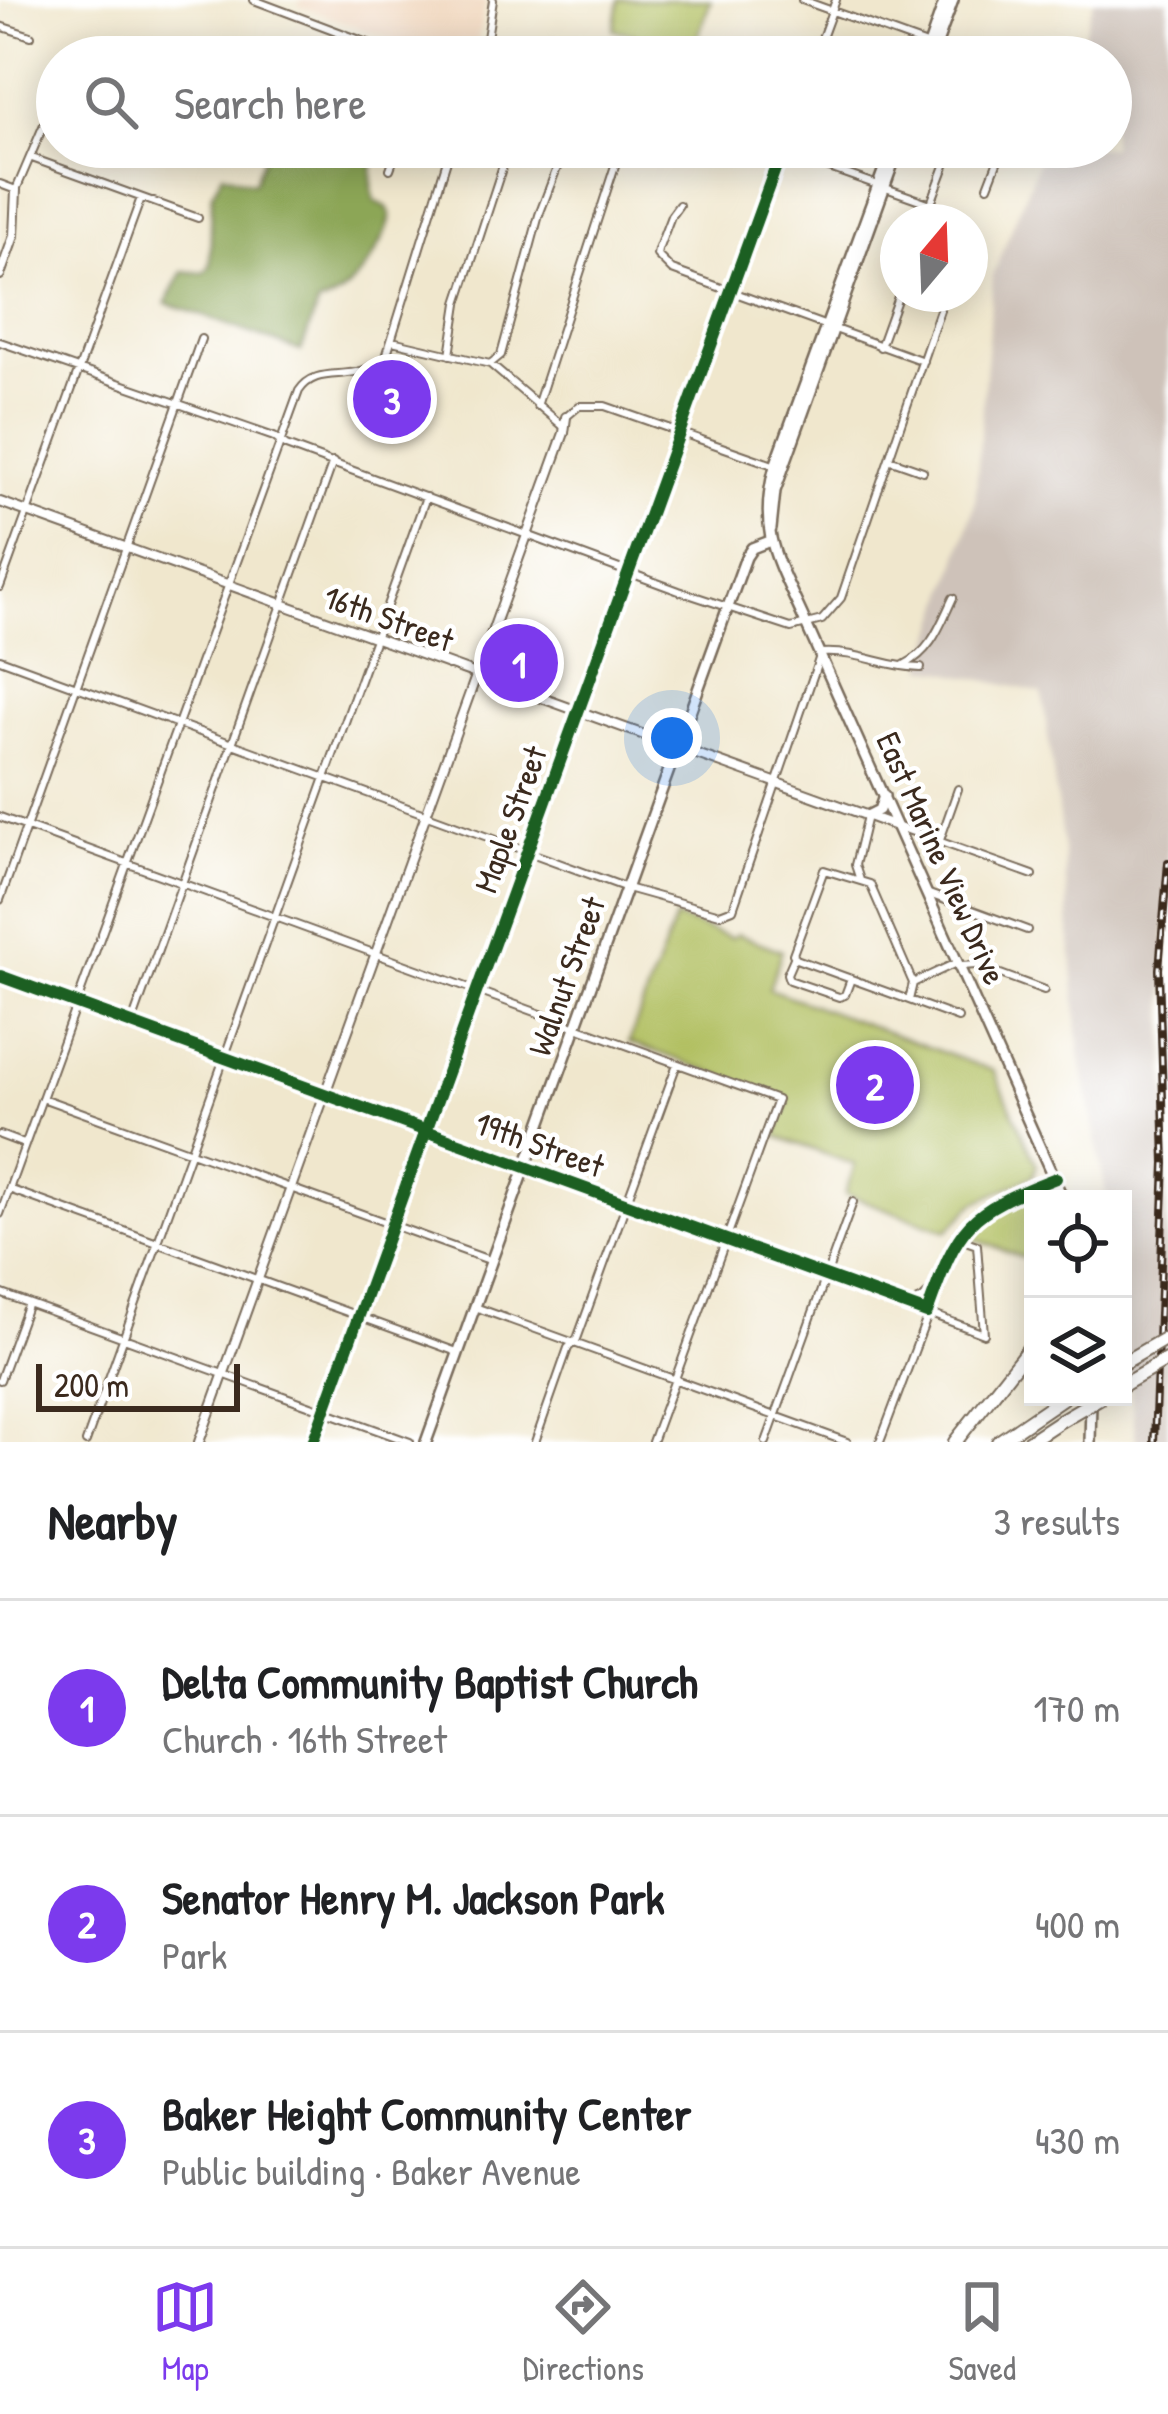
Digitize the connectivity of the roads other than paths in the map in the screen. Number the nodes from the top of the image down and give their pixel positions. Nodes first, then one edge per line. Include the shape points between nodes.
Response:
1 (254, 0) edge
2 (493, 0) edge
3 (802, 0) edge
4 (836, 0) edge
5 (949, 0) edge
6 (832, 11) junction
7 (0, 26) edge
8 (350, 36) edge
9 (487, 36) edge
10 (823, 36) edge
11 (892, 36) edge
12 (936, 36) edge
13 (31, 37) dead end
14 (36, 147) edge
15 (32, 158) junction
16 (36, 159) edge
17 (60, 168) edge
18 (446, 168) edge
19 (502, 168) edge
20 (558, 168) edge
21 (614, 168) edge
22 (775, 168) edge
23 (830, 168) edge
24 (888, 168) edge
25 (944, 168) edge
26 (995, 168) edge
27 (0, 184) edge
28 (988, 186) dead end
29 (881, 188) junction
30 (16, 190) junction
31 (141, 197) junction
32 (931, 204) joint
33 (679, 205) dead end
34 (198, 218) dead end
35 (0, 275) edge
36 (730, 292) junction
37 (893, 312) edge
38 (939, 312) edge
39 (830, 329) junction
40 (201, 339) dead end
41 (392, 341) junction
42 (0, 342) edge
43 (880, 347) junction
44 (450, 355) junction
45 (922, 362) junction
46 (490, 364) junction
47 (79, 369) junction
48 (180, 403) junction
49 (537, 406) junction
50 (565, 422) junction
51 (680, 431) junction
52 (280, 441) junction
53 (889, 458) junction
54 (333, 462) junction
55 (779, 467) junction
56 (922, 471) dead end
57 (426, 497) junction
58 (0, 502) edge
59 (27, 512) junction
60 (528, 535) junction
61 (770, 541) junction
62 (128, 548) junction
63 (628, 572) junction
64 (228, 585) junction
65 (0, 587) edge
66 (953, 598) dead end
67 (282, 605) junction
68 (728, 607) junction
69 (807, 626) junction
70 (377, 639) junction
71 (821, 652) junction
72 (0, 659) edge
73 (898, 668) junction
74 (921, 668) dead end
75 (478, 676) junction
76 (77, 687) junction
77 (578, 712) junction
78 (178, 724) junction
79 (232, 743) junction
80 (679, 748) junction
81 (326, 778) junction
82 (776, 784) junction
83 (958, 789) dead end
84 (884, 796) junction
85 (427, 814) junction
86 (867, 816) junction
87 (0, 818) edge
88 (896, 826) junction
89 (26, 827) junction
90 (940, 840) junction
91 (527, 851) junction
92 (126, 863) junction
93 (1033, 874) dead end
94 (860, 880) junction
95 (181, 883) junction
96 (628, 887) junction
97 (928, 894) junction
98 (0, 900) edge
99 (275, 917) junction
100 (1027, 930) dead end
101 (376, 954) junction
102 (794, 958) junction
103 (961, 964) junction
104 (0, 976) edge
105 (851, 980) junction
106 (914, 982) junction
107 (1044, 990) dead end
108 (476, 991) junction
109 (909, 1000) junction
110 (76, 1004) junction
111 (958, 1018) dead end
112 (131, 1024) junction
113 (576, 1027) junction
114 (225, 1058) junction
115 (676, 1064) junction
116 (325, 1094) junction
117 (42, 1098) junction
118 (426, 1131) junction
119 (0, 1135) edge
120 (24, 1144) junction
121 (191, 1152) junction
122 (526, 1167) junction
123 (1056, 1178) junction
124 (291, 1188) junction
125 (9, 1189) junction
126 (1061, 1190) edge
127 (854, 1202) dead end
128 (626, 1204) junction
129 (0, 1214) edge
130 (392, 1225) junction
131 (957, 1238) junction
132 (726, 1240) junction
133 (158, 1243) junction
134 (492, 1262) junction
135 (827, 1276) junction
136 (258, 1279) junction
137 (937, 1286) junction
138 (0, 1293) edge
139 (28, 1304) junction
140 (909, 1306) junction
141 (475, 1307) junction
142 (927, 1313) junction
143 (358, 1316) junction
144 (1168, 1337) edge
145 (123, 1338) junction
146 (574, 1343) junction
147 (459, 1352) junction
148 (1024, 1356) edge
149 (1132, 1358) edge
150 (1168, 1359) edge
151 (224, 1374) junction
152 (1132, 1379) edge
153 (0, 1380) edge
154 (675, 1380) junction
155 (1050, 1406) edge
156 (1085, 1406) edge
157 (1092, 1406) edge
158 (324, 1411) junction
159 (776, 1416) junction
160 (86, 1442) edge
161 (199, 1442) edge
162 (313, 1442) edge
163 (410, 1442) edge
164 (426, 1442) edge
165 (535, 1442) edge
166 (652, 1442) edge
167 (766, 1442) edge
168 (847, 1442) edge
169 (880, 1442) edge
170 (955, 1442) edge
171 (998, 1442) edge
172 (1028, 1442) edge
173 (1090, 1442) edge

1 - 8 street
2 - 9 street
3 - 6 street
4 - 6 street
5 - 12 main road
6 - 10 street
6 - 11 street
7 - 13 street
14 - 15 street
15 - 16 street
15 - 30 street
17 - 31 street
18 - 41 street
19 - 44 street via 458,303
20 - 46 street via 501,355
21 - 49 street
22 - 36 street, Maple Street
23 - 29 street
24 - 29 main road, East Marine View Drive
25 - 32 street
26 - 28 street
27 - 30 street
29 - 32 street
29 - 39 main road, East Marine View Drive
30 - 35 street via 14,236
31 - 34 street
31 - 47 street
33 - 36 street via 657,255 671,270
36 - 39 street
36 - 51 street, Maple Street
37 - 43 street
38 - 45 street
39 - 43 street
39 - 55 main road, East Marine View Drive
40 - 48 street
41 - 44 street
41 - 52 street via 369,371 307,380
42 - 47 street
43 - 45 street
44 - 46 street
45 - 53 street
46 - 49 street
47 - 48 street
47 - 59 street
48 - 52 street
48 - 62 street
49 - 50 street
50 - 51 street via 579,406 605,406
50 - 60 street
51 - 55 street
51 - 63 street, Maple Street
52 - 54 street
52 - 64 street
53 - 56 street
53 - 69 street via 837,605
54 - 57 street
54 - 67 street
55 - 61 main road, East Marine View Drive via 766,506
57 - 60 street
57 - 70 street
58 - 59 street, 16th Street
59 - 62 street, 16th Street
59 - 65 street
60 - 63 street
60 - 75 street
61 - 68 main road, Walnut Street via 746,556
61 - 69 main road, East Marine View Drive
62 - 64 street, 16th Street
62 - 76 street
63 - 68 street
63 - 77 street, Maple Street
64 - 67 street, 16th Street
64 - 78 street
66 - 73 street via 932,642
67 - 70 street, 16th Street
67 - 79 street
68 - 69 street
68 - 80 main road, Walnut Street
69 - 71 main road, East Marine View Drive
70 - 75 street, 16th Street
70 - 81 street
71 - 73 street via 847,650
71 - 82 street
71 - 84 main road, East Marine View Drive
72 - 76 street
73 - 74 street
75 - 77 street, 16th Street
75 - 85 street
76 - 78 street
76 - 89 street
77 - 80 street, 16th Street
77 - 91 street, Maple Street
78 - 79 street
78 - 92 street
79 - 81 street
79 - 95 street
80 - 82 street, 16th Street
80 - 96 main road, Walnut Street
81 - 85 street
81 - 99 street
82 - 86 street, 16th Street
82 - 96 street via 727,914
83 - 90 street
84 - 86 main road
84 - 88 main road, East Marine View Drive
85 - 91 street
85 - 101 street
86 - 88 street, 16th Street
86 - 94 street via 855,865
87 - 89 street
88 - 90 street, 16th Street
88 - 97 main road, East Marine View Drive
89 - 92 street
89 - 98 street
90 - 93 street, 16th Street
91 - 96 street
91 - 108 street, Maple Street
92 - 95 street
92 - 110 street
94 - 102 street via 824,870
94 - 106 street via 870,884
95 - 99 street
95 - 112 street
96 - 113 main road, Walnut Street
97 - 100 street
97 - 103 main road, East Marine View Drive
99 - 101 street
99 - 114 street
101 - 108 street
101 - 116 street
102 - 105 street
102 - 105 street via 789,980 839,997
103 - 106 street
103 - 107 street
103 - 123 main road, East Marine View Drive
104 - 110 street, 19th Street
105 - 109 street
106 - 109 street
108 - 113 street
108 - 118 street, Maple Street
109 - 111 street
110 - 112 street, 19th Street
110 - 117 street
112 - 114 street, 19th Street
113 - 115 street
113 - 122 main road, Walnut Street
114 - 116 street, 19th Street
114 - 121 street
115 - 128 street
115 - 132 street via 777,1100
116 - 118 street, 19th Street
116 - 124 street
117 - 120 street
117 - 121 street
118 - 122 street, 19th Street
118 - 130 street, Maple Street
119 - 120 street
120 - 125 street
121 - 124 street
121 - 133 street
122 - 128 street, 19th Street
122 - 134 main road, Walnut Street
123 - 126 main road, East Marine View Drive
123 - 131 street via 996,1203
124 - 130 street
124 - 136 street
125 - 129 street
125 - 133 street
127 - 135 street
128 - 132 street, 19th Street
128 - 146 street
130 - 134 street
130 - 143 street, Maple Street
131 - 137 street
131 - 142 street, 19th Street via 977,1246 984,1334
132 - 135 street, 19th Street
132 - 154 street
133 - 136 street
133 - 145 street
134 - 141 main road, Walnut Street
135 - 140 street, 19th Street
135 - 159 street
136 - 143 street
136 - 151 street
137 - 140 street
137 - 142 street
138 - 139 street
139 - 145 street
139 - 153 street
140 - 142 street, 19th Street
141 - 146 street
141 - 147 main road, Walnut Street
142 - 169 street
143 - 147 street
143 - 158 street, Maple Street
144 - 149 highway, bridge
145 - 151 street
145 - 160 street
146 - 154 street
146 - 165 street
147 - 164 main road, Walnut Street
148 - 170 highway
150 - 152 highway, bridge
151 - 158 street
151 - 161 street
154 - 159 street
154 - 166 street
155 - 171 highway
156 - 172 highway, bridge
157 - 173 main road
158 - 162 street, Maple Street
158 - 163 street
159 - 167 street
159 - 168 street

